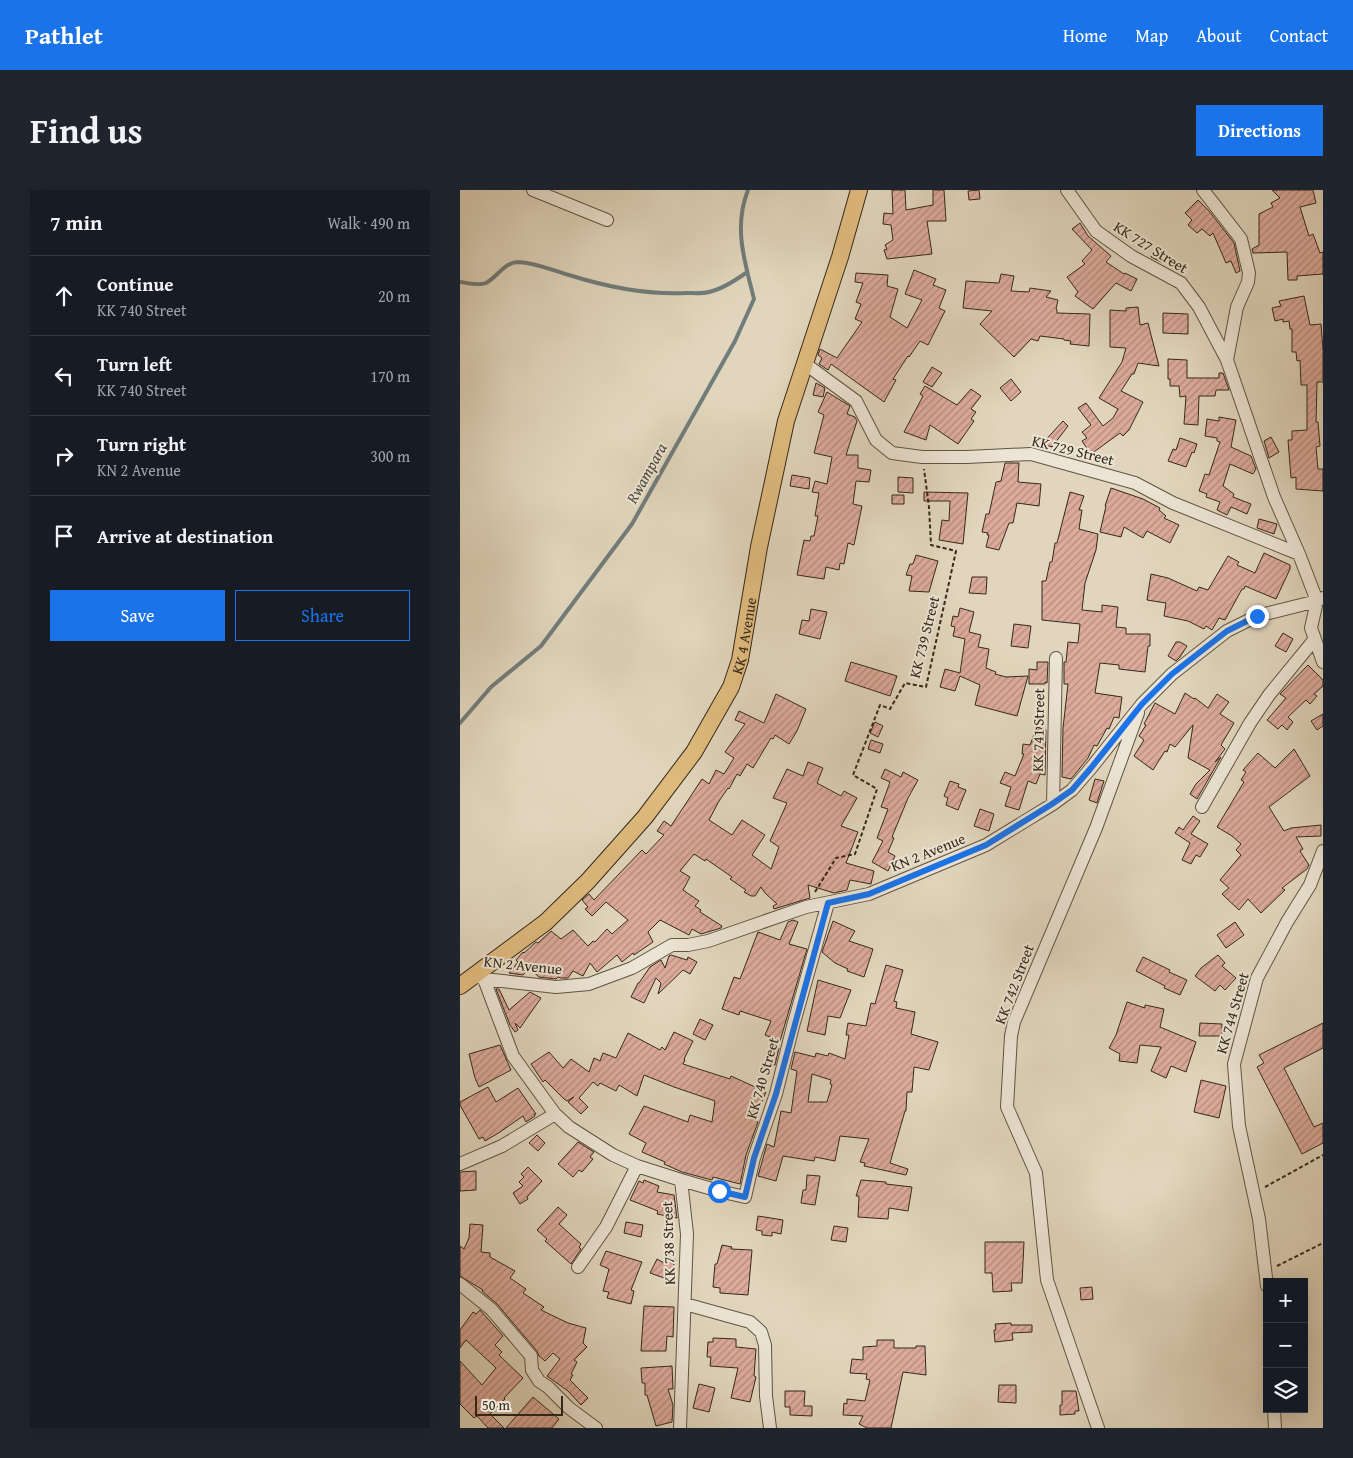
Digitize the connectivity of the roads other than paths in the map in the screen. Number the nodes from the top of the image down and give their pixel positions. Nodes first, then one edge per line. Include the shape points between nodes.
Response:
1 (533, 190) edge
2 (859, 190) edge
3 (1067, 190) edge
4 (1202, 190) edge
5 (607, 220) dead end
6 (1227, 360) junction
7 (804, 362) junction
8 (1300, 554) junction
9 (1320, 600) edge
10 (1314, 640) junction
11 (1056, 658) dead end
12 (1323, 662) edge
13 (1142, 704) junction
14 (1052, 804) junction
15 (1202, 807) dead end
16 (1323, 851) edge
17 (828, 903) junction
18 (478, 977) junction
19 (460, 986) edge
20 (555, 1114) junction
21 (460, 1164) edge
22 (637, 1166) junction
23 (681, 1180) junction
24 (578, 1267) dead end
25 (1266, 1278) edge
26 (460, 1284) edge
27 (685, 1304) junction
28 (1274, 1413) edge
29 (596, 1428) edge
30 (680, 1428) edge
31 (770, 1428) edge
32 (1098, 1428) edge
33 (1275, 1428) edge

1 - 5 street
2 - 7 main road, KK 4 Avenue
3 - 6 street, KK 727 Street via 1096,231 1131,256 1181,283 1199,307
4 - 6 street via 1241,239 1249,273 1237,306
6 - 8 street, KK 727 Street via 1274,496
7 - 8 street, KK 729 Street via 856,401 876,440 892,454 922,457 1031,454 1134,483 1173,503
7 - 18 main road, KK 4 Avenue via 786,421 759,547 740,660 731,686 694,752 645,817 546,922
8 - 9 street, KK 727 Street
9 - 10 street via 1311,628
9 - 13 street, KN 2 Avenue via 1257,616 1227,631 1172,674
10 - 12 street
10 - 15 street via 1250,723
11 - 14 street, KK 741 Street
13 - 14 street, KN 2 Avenue via 1072,790
13 - 32 street, KK 742 Street via 1096,828 1011,1036 1007,1107 1036,1173 1047,1280
14 - 17 street, KN 2 Avenue via 986,845 869,894
16 - 25 street, KK 744 Street via 1310,885 1257,978 1234,1064 1240,1126
17 - 18 street, KN 2 Avenue via 806,907 708,941 672,946 632,968 589,984 556,987
17 - 23 street, KK 740 Street via 745,1197
18 - 19 main road, KK 4 Avenue
18 - 20 street, KK 738 Street via 513,1056
20 - 21 street via 502,1146
20 - 22 street, KK 738 Street via 576,1132
22 - 23 street, KK 738 Street
22 - 24 street via 606,1227
23 - 27 street, KK 738 Street via 686,1234
26 - 29 street via 491,1309 531,1356 532,1370 539,1381
27 - 30 street
27 - 31 street, KK 738 Street via 750,1322 760,1332 765,1345
28 - 33 street

